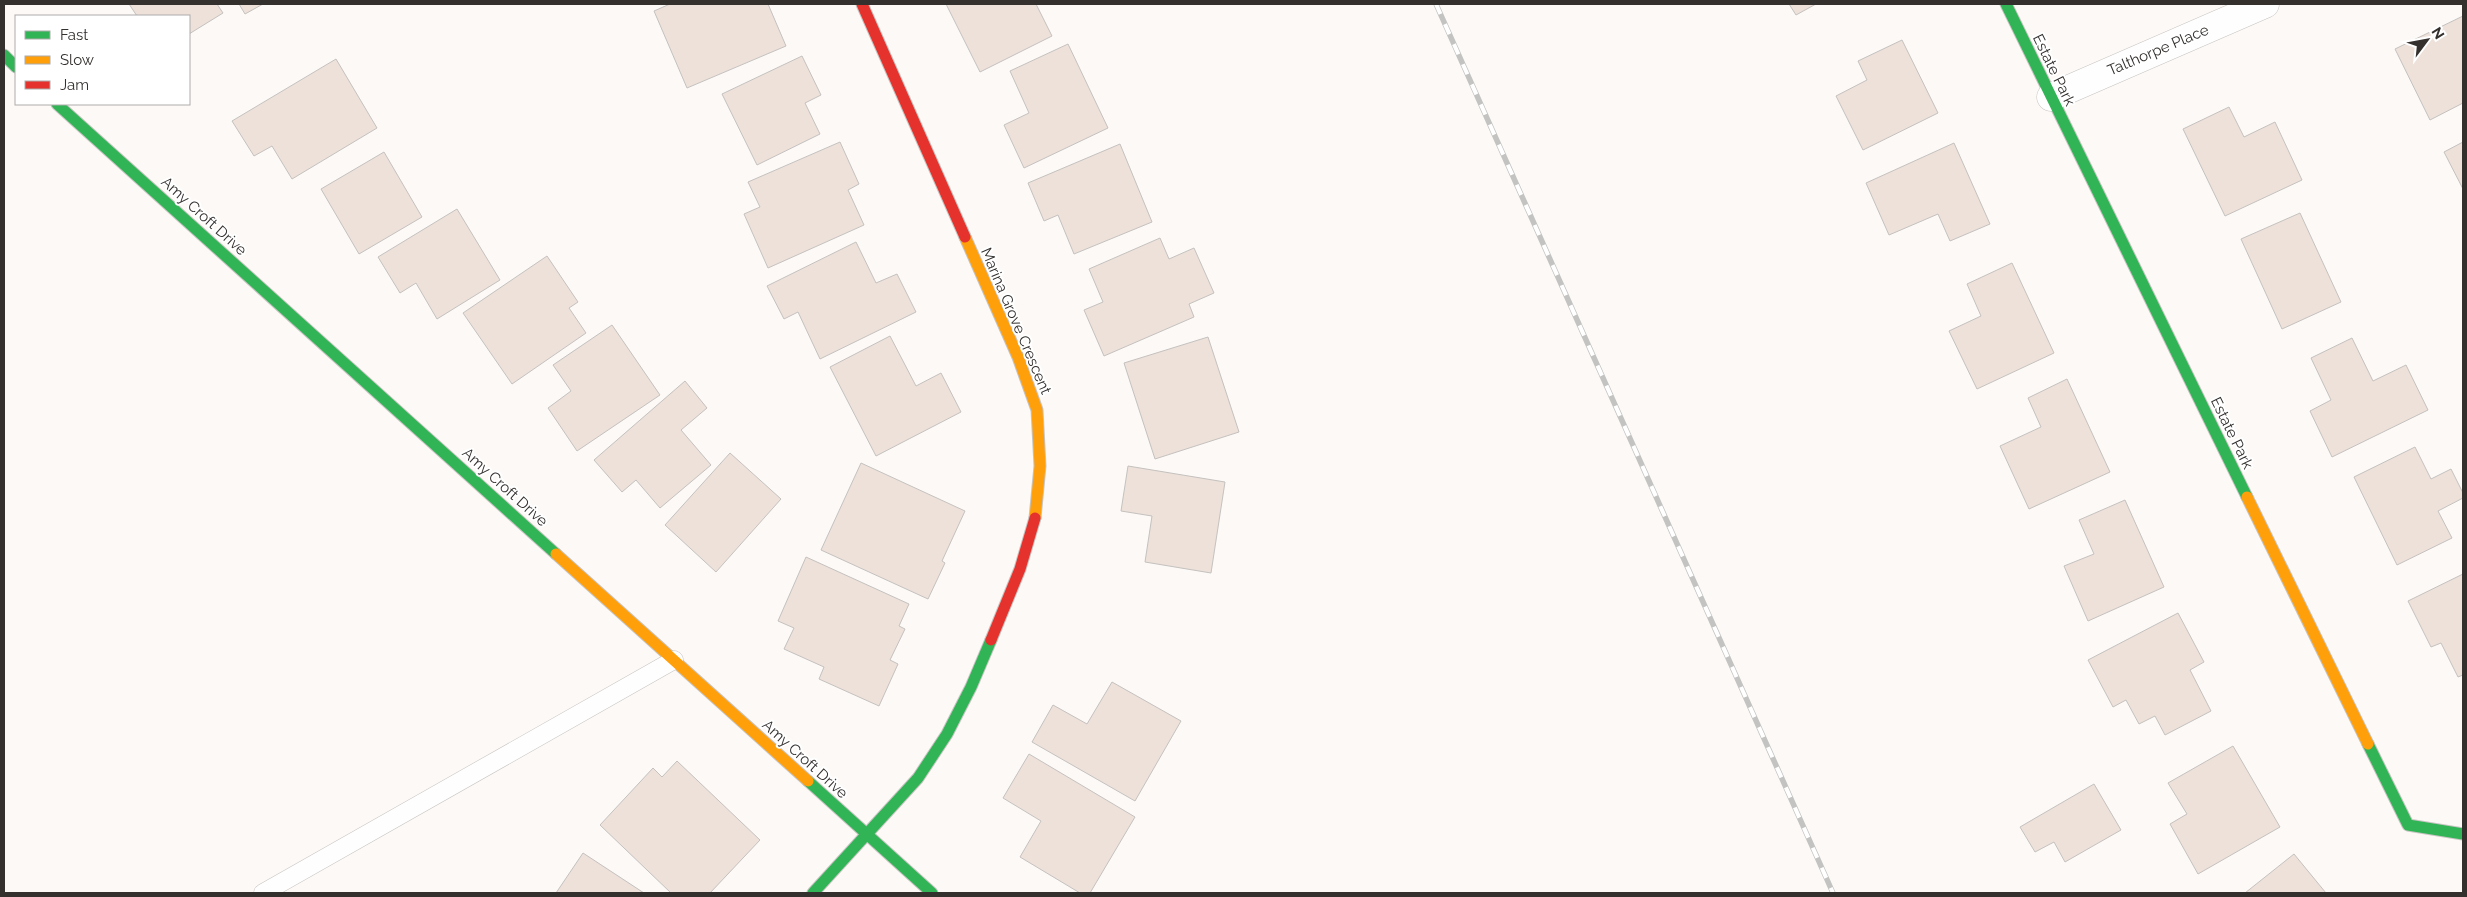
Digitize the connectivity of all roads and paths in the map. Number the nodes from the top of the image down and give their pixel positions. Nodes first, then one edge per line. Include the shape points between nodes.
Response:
1 (862, 4) edge
2 (2006, 4) edge
3 (2265, 4) edge
4 (4, 56) edge
5 (15, 66) edge
6 (2051, 97) junction
7 (58, 105) edge
8 (674, 660) junction
9 (2463, 834) edge
10 (868, 836) junction
11 (263, 893) edge
12 (813, 893) edge
13 (932, 893) edge

1 - 10 street, Marina Grove Crescent via 1018,357 1037,410 1040,466 1036,514 1020,569 971,687 947,734 918,778
2 - 6 street, Estate Park
3 - 6 street, Talthorpe Place
4 - 5 street
6 - 9 street, Estate Park via 2408,825
7 - 8 street, Amy Croft Drive
8 - 10 street, Amy Croft Drive
8 - 11 lane
10 - 12 street, Marina Grove Crescent
10 - 13 street, Amy Croft Drive

